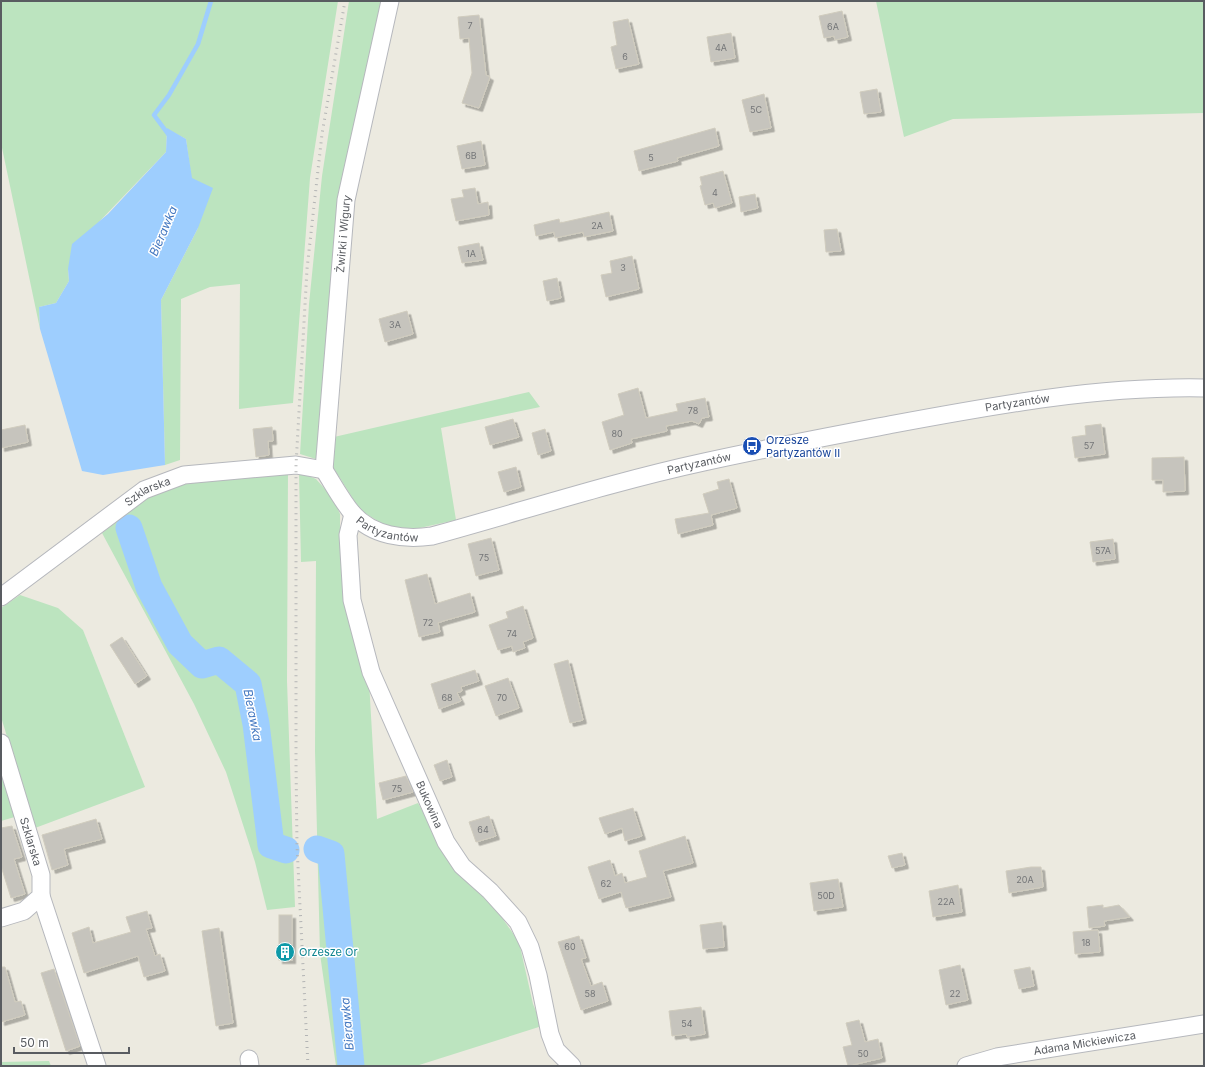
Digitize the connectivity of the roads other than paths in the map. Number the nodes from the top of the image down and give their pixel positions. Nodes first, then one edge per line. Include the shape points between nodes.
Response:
1 (390, 1) edge
2 (1204, 388) edge
3 (324, 470) junction
4 (353, 514) junction
5 (1, 597) edge
6 (1, 743) edge
7 (41, 896) junction
8 (1, 918) edge
9 (1204, 1024) edge
10 (97, 1066) edge
11 (572, 1066) edge
12 (966, 1066) edge

1 - 3 street, Żwirki i Wigury via 346,200
2 - 4 street, Partyzantów via 1174,387 1026,400 922,419 702,462 432,536 414,538 393,535 366,525
3 - 4 street, Partyzantów
3 - 5 street, Szklarska via 296,465 184,474 144,490
4 - 11 street, Bukowina via 348,535 352,600 371,672 446,842 462,866 505,906 521,928 530,947 538,975 550,1034 556,1050
6 - 7 street, Szklarska via 41,875
7 - 8 street via 24,911
7 - 10 street, Szklarska
9 - 12 street, Adama Mickiewicza via 997,1057

